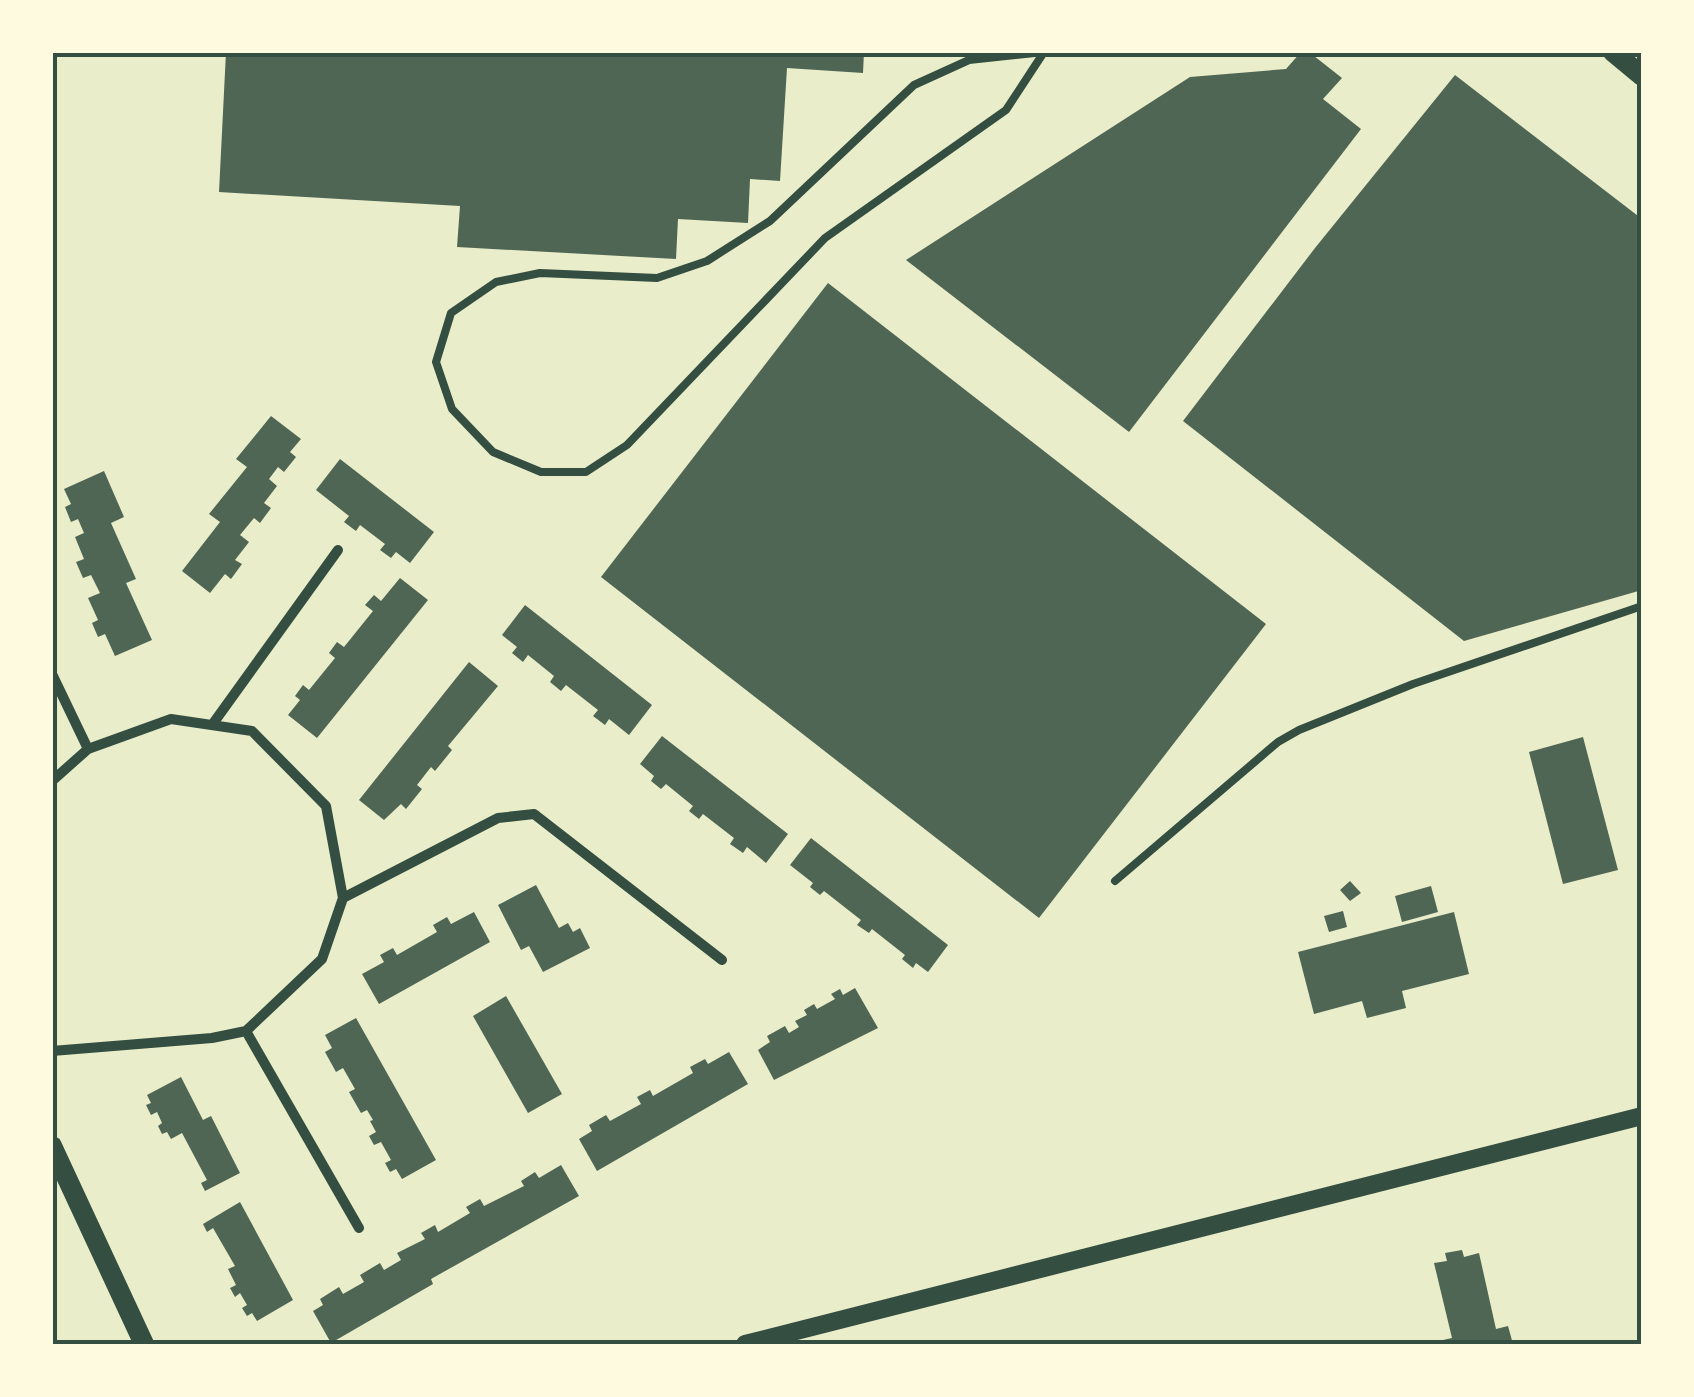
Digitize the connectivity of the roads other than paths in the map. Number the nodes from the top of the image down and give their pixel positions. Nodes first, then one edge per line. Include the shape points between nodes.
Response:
1 (1044, 52) edge
2 (338, 550) dead end
3 (1642, 606) edge
4 (52, 674) edge
5 (212, 725) junction
6 (88, 749) junction
7 (52, 781) edge
8 (1115, 881) dead end
9 (343, 898) junction
10 (722, 960) dead end
11 (246, 1031) junction
12 (52, 1051) edge
13 (1642, 1116) edge
14 (52, 1146) edge
15 (359, 1228) dead end
16 (144, 1344) edge
17 (745, 1344) edge

1 - 1 lane via 969,60 914,85 770,221 707,260 657,278 540,273 496,282 450,313 436,362 452,409 493,452 541,472 586,472 627,445 825,238 1006,110
2 - 5 street
3 - 8 lane via 1299,730
4 - 6 street
5 - 6 street via 171,719
5 - 9 street via 252,732 326,806
6 - 7 street
9 - 10 street via 498,818 534,814
9 - 11 street via 322,959
11 - 12 street
11 - 15 street
13 - 17 street
14 - 16 main road

